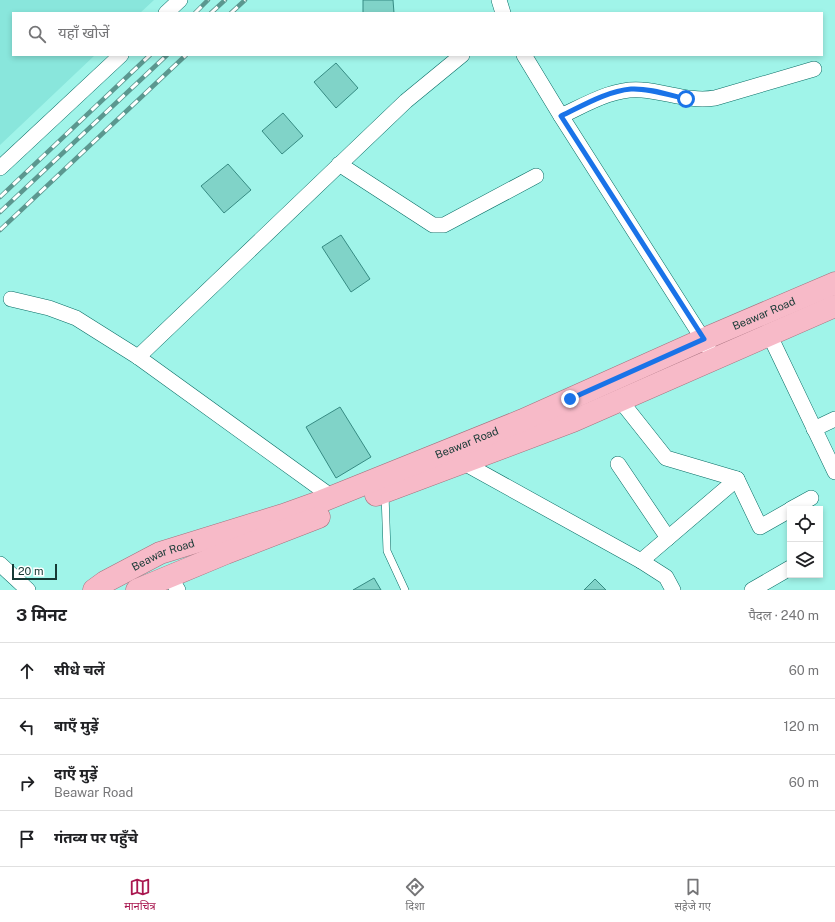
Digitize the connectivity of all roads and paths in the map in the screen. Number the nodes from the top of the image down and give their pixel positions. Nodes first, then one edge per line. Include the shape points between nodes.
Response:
1 (180, 0) edge
2 (499, 0) edge
3 (167, 12) edge
4 (503, 12) edge
5 (120, 56) edge
6 (461, 56) edge
7 (525, 56) edge
8 (814, 69) dead end
9 (561, 116) junction
10 (339, 164) junction
11 (0, 168) edge
12 (536, 176) dead end
13 (835, 283) edge
14 (11, 299) dead end
15 (835, 306) edge
16 (769, 334) junction
17 (704, 339) junction
18 (138, 357) junction
19 (715, 360) junction
20 (620, 400) junction
21 (835, 418) edge
22 (814, 429) junction
23 (458, 456) junction
24 (618, 464) dead end
25 (835, 472) edge
26 (737, 479) junction
27 (384, 484) junction
28 (811, 498) dead end
29 (331, 503) junction
30 (796, 506) edge
31 (787, 511) edge
32 (285, 523) junction
33 (668, 538) junction
34 (641, 560) junction
35 (0, 564) edge
36 (787, 570) edge
37 (174, 583) edge
38 (28, 590) edge
39 (94, 590) edge
40 (137, 590) edge
41 (405, 590) edge
42 (673, 590) edge
43 (752, 590) edge

1 - 3 street
2 - 4 street
5 - 11 street
6 - 10 street via 417,91
7 - 9 street
8 - 9 street via 702,100 630,89 595,100
9 - 17 street
10 - 12 street via 433,225 444,225
10 - 18 street
13 - 17 main road, Beawar Road
14 - 18 street via 49,308 76,318
15 - 16 main road, Beawar Road
16 - 19 main road, Beawar Road
16 - 22 street
17 - 19 street
17 - 23 main road, Beawar Road via 552,408
18 - 29 street
19 - 20 main road, Beawar Road
20 - 23 main road, Beawar Road via 551,430
20 - 26 street via 666,458
21 - 22 street
22 - 25 street
23 - 27 main road, Beawar Road
23 - 34 street
24 - 33 street
26 - 31 street via 760,527
26 - 33 street
27 - 29 main road, Beawar Road
27 - 41 lane via 387,551
28 - 30 street
29 - 32 main road, Beawar Road
32 - 37 main road, Beawar Road
32 - 39 main road, Beawar Road via 160,553
33 - 34 street
34 - 42 street via 666,577
35 - 38 street
36 - 43 street
37 - 40 main road, Beawar Road

